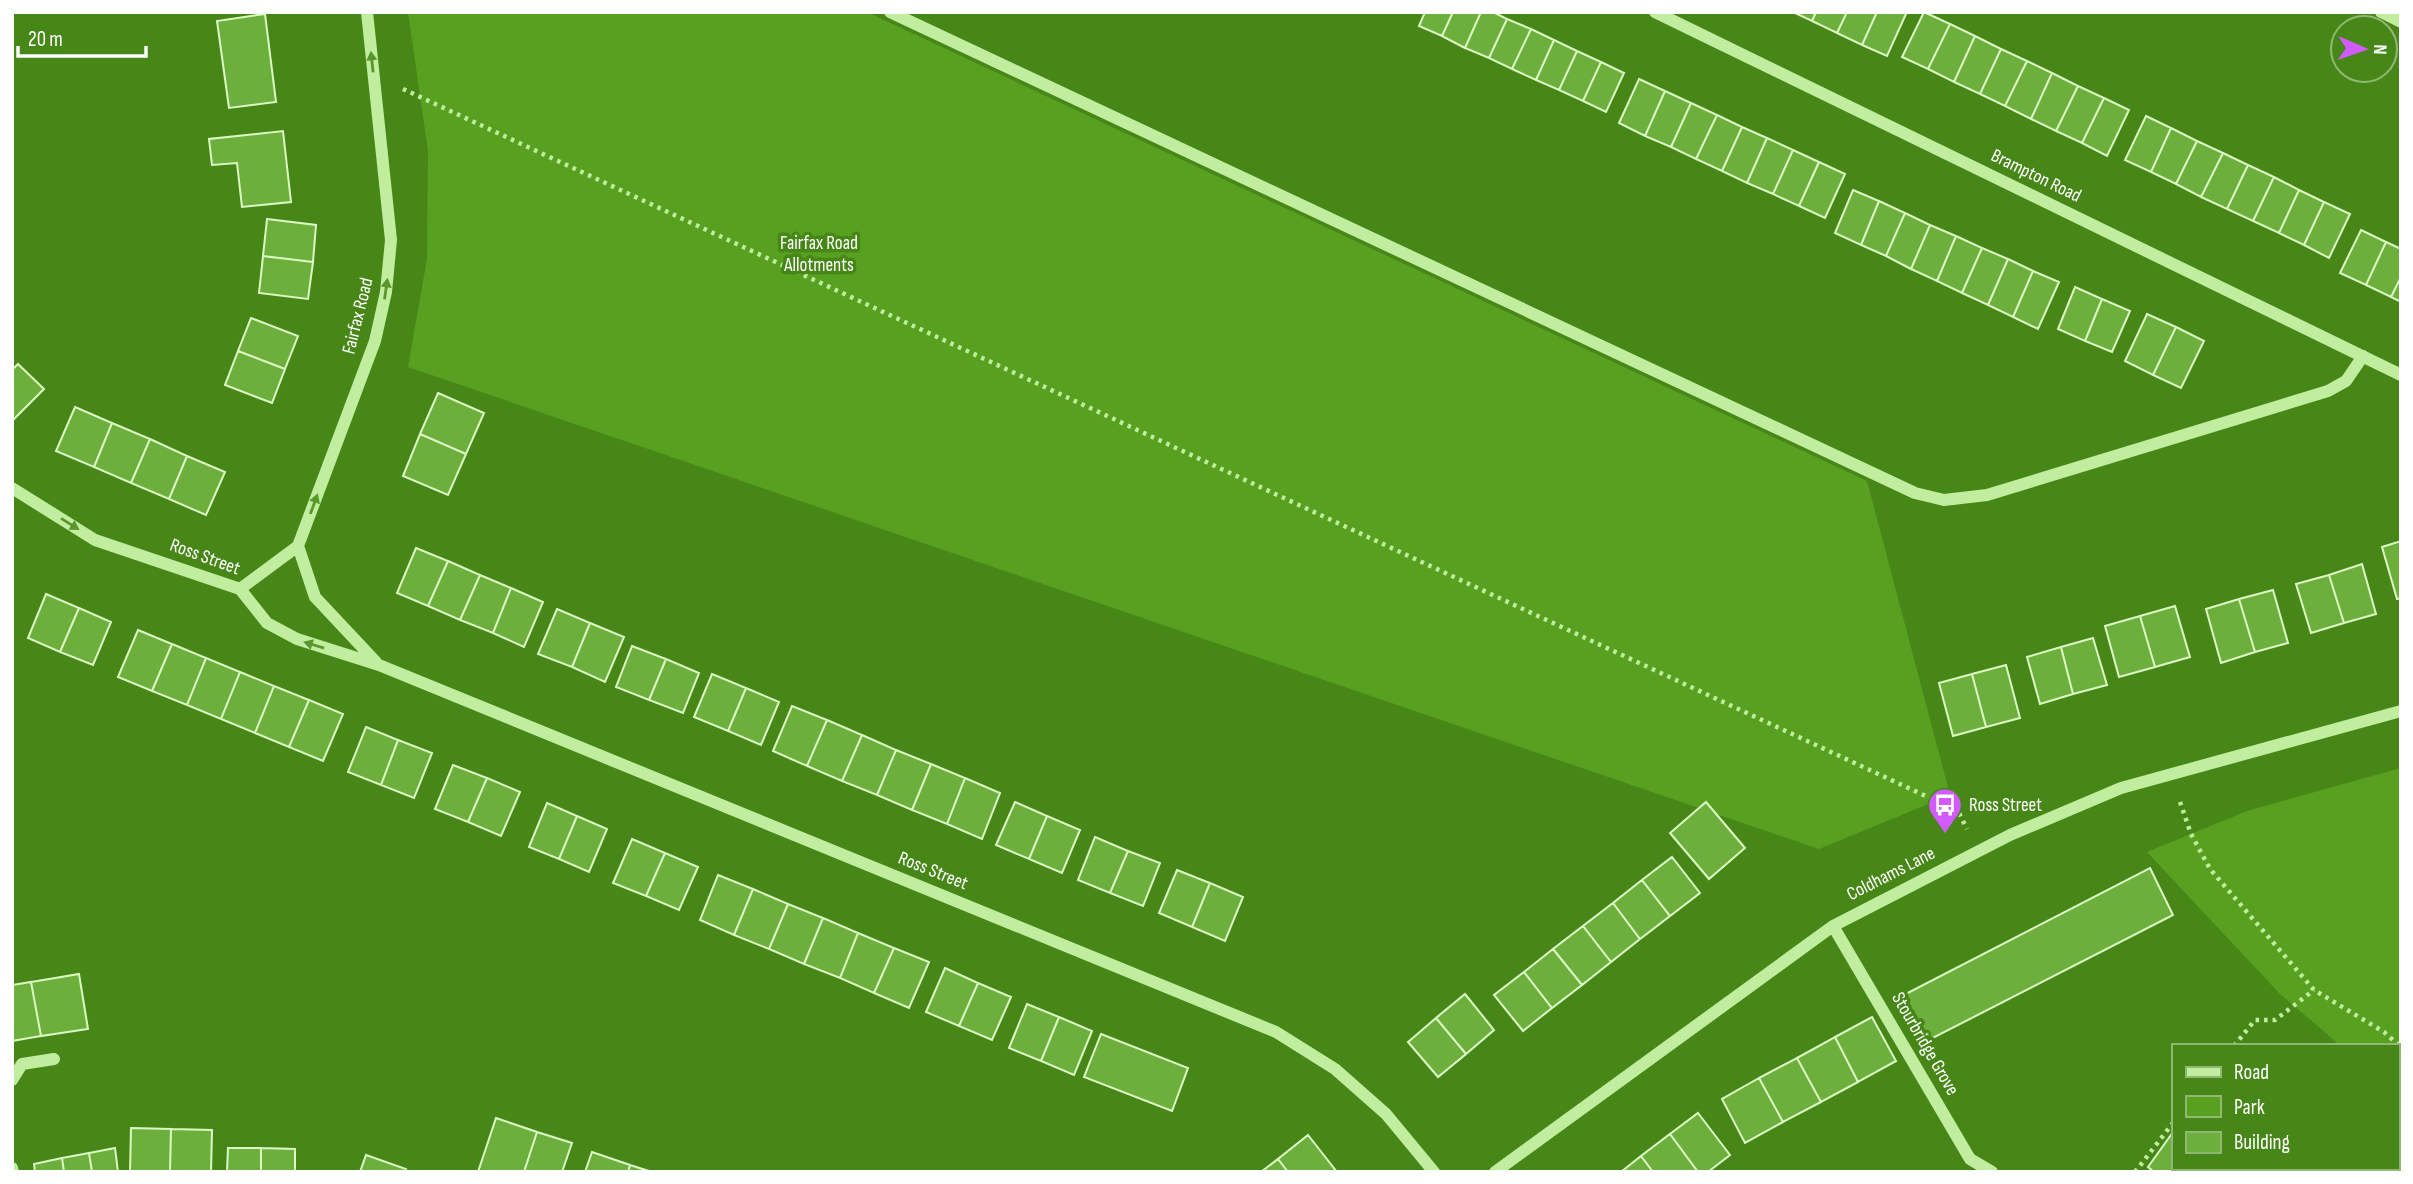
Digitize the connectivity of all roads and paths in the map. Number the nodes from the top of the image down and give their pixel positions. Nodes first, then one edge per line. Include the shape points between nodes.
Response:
1 (367, 12) edge
2 (890, 12) edge
3 (1654, 12) edge
4 (2381, 12) edge
5 (2401, 22) edge
6 (373, 75) junction
7 (2363, 356) junction
8 (2401, 375) edge
9 (12, 488) edge
10 (298, 546) junction
11 (240, 589) junction
12 (379, 665) junction
13 (2401, 711) edge
14 (2171, 774) junction
15 (1978, 851) junction
16 (1833, 926) junction
17 (2314, 990) junction
18 (2236, 1044) edge
19 (2398, 1044) edge
20 (54, 1059) dead end
21 (12, 1080) edge
22 (2172, 1124) edge
23 (1434, 1172) edge
24 (1495, 1172) edge
25 (1992, 1172) edge
26 (2135, 1172) edge

6 -> 1 street, Fairfax Road
2 - 7 street via 1903,487 1935,497 1987,495 2328,391 2346,381
3 - 7 street, Brampton Road
4 - 5 street
10 -> 6 street, Fairfax Road via 375,341 386,292 391,240
6 - 15 path via 1958,811
7 - 8 street, Brampton Road
9 -> 11 street, Ross Street via 95,540
10 - 11 street
10 - 12 street, Ross Street via 315,597
12 -> 11 street, Ross Street via 296,639 267,622
12 - 23 street, Ross Street via 1276,1032 1346,1077
13 - 14 street, Coldhams Lane
14 - 15 street, Coldhams Lane via 2121,788
14 - 17 path via 2190,834 2210,869
15 - 16 street, Coldhams Lane
16 - 24 street, Coldhams Lane
16 - 25 street, Stourbridge Grove via 1970,1159
17 - 18 path via 2275,1020 2255,1020
17 - 19 path
20 - 21 street via 22,1064
22 - 26 path

